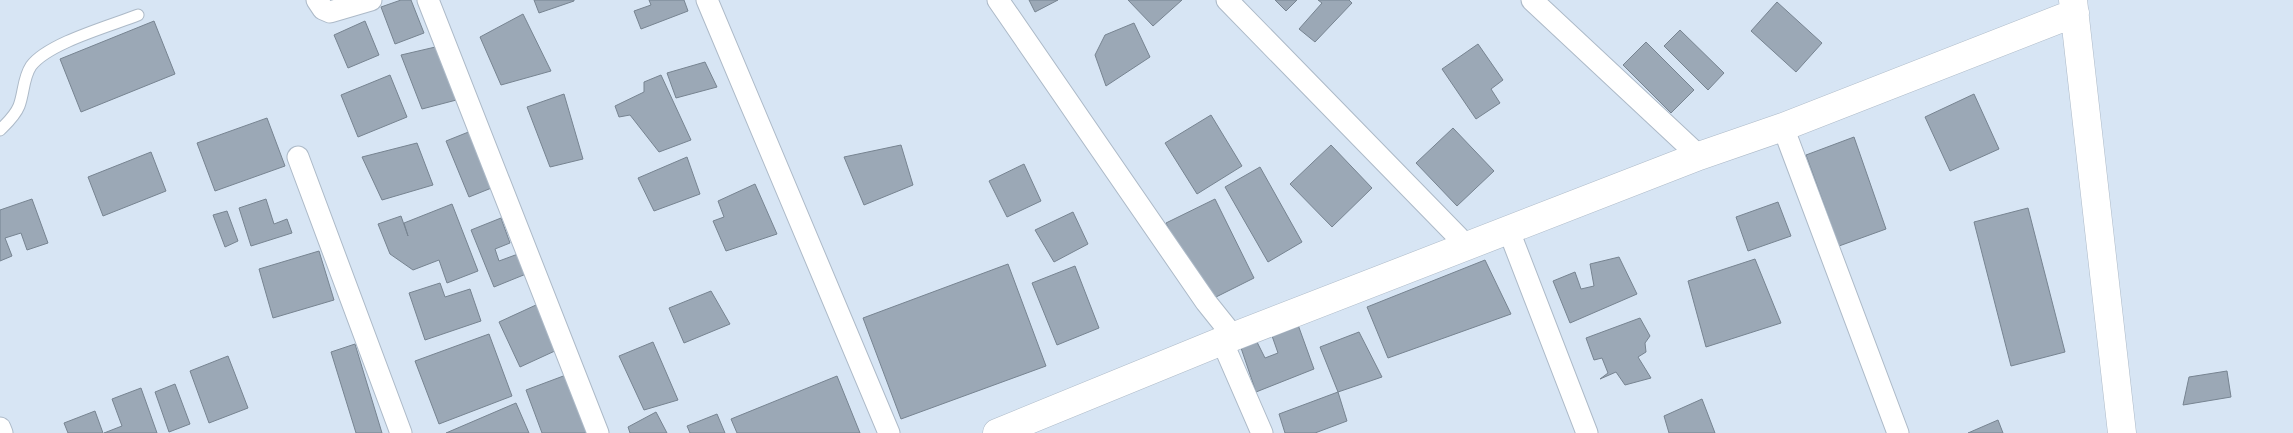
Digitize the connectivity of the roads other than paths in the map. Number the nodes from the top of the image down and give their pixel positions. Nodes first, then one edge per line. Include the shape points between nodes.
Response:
1 (317, 0) edge
2 (371, 0) edge
3 (428, 0) edge
4 (707, 0) edge
5 (998, 0) edge
6 (1227, 0) edge
7 (1532, 0) edge
8 (2074, 6) edge
9 (138, 15) dead end
10 (1783, 127) junction
11 (0, 130) edge
12 (1699, 156) junction
13 (298, 157) dead end
14 (1509, 231) junction
15 (1468, 247) junction
16 (1228, 339) junction
17 (0, 428) edge
18 (2, 433) edge
19 (401, 433) edge
20 (598, 433) edge
21 (889, 433) edge
22 (997, 433) edge
23 (1262, 433) edge
24 (1587, 433) edge
25 (1898, 433) edge
26 (2122, 433) edge

1 - 2 street via 323,9 330,12
3 - 20 street
4 - 21 street
5 - 16 street via 1206,302
6 - 15 street
7 - 12 street
8 - 10 street
8 - 26 street
9 - 11 lane via 41,55 25,78 19,106
10 - 12 street
10 - 25 street
12 - 14 street
13 - 19 street
14 - 15 street
14 - 24 street
15 - 16 street
16 - 22 street
16 - 23 street
17 - 18 street

